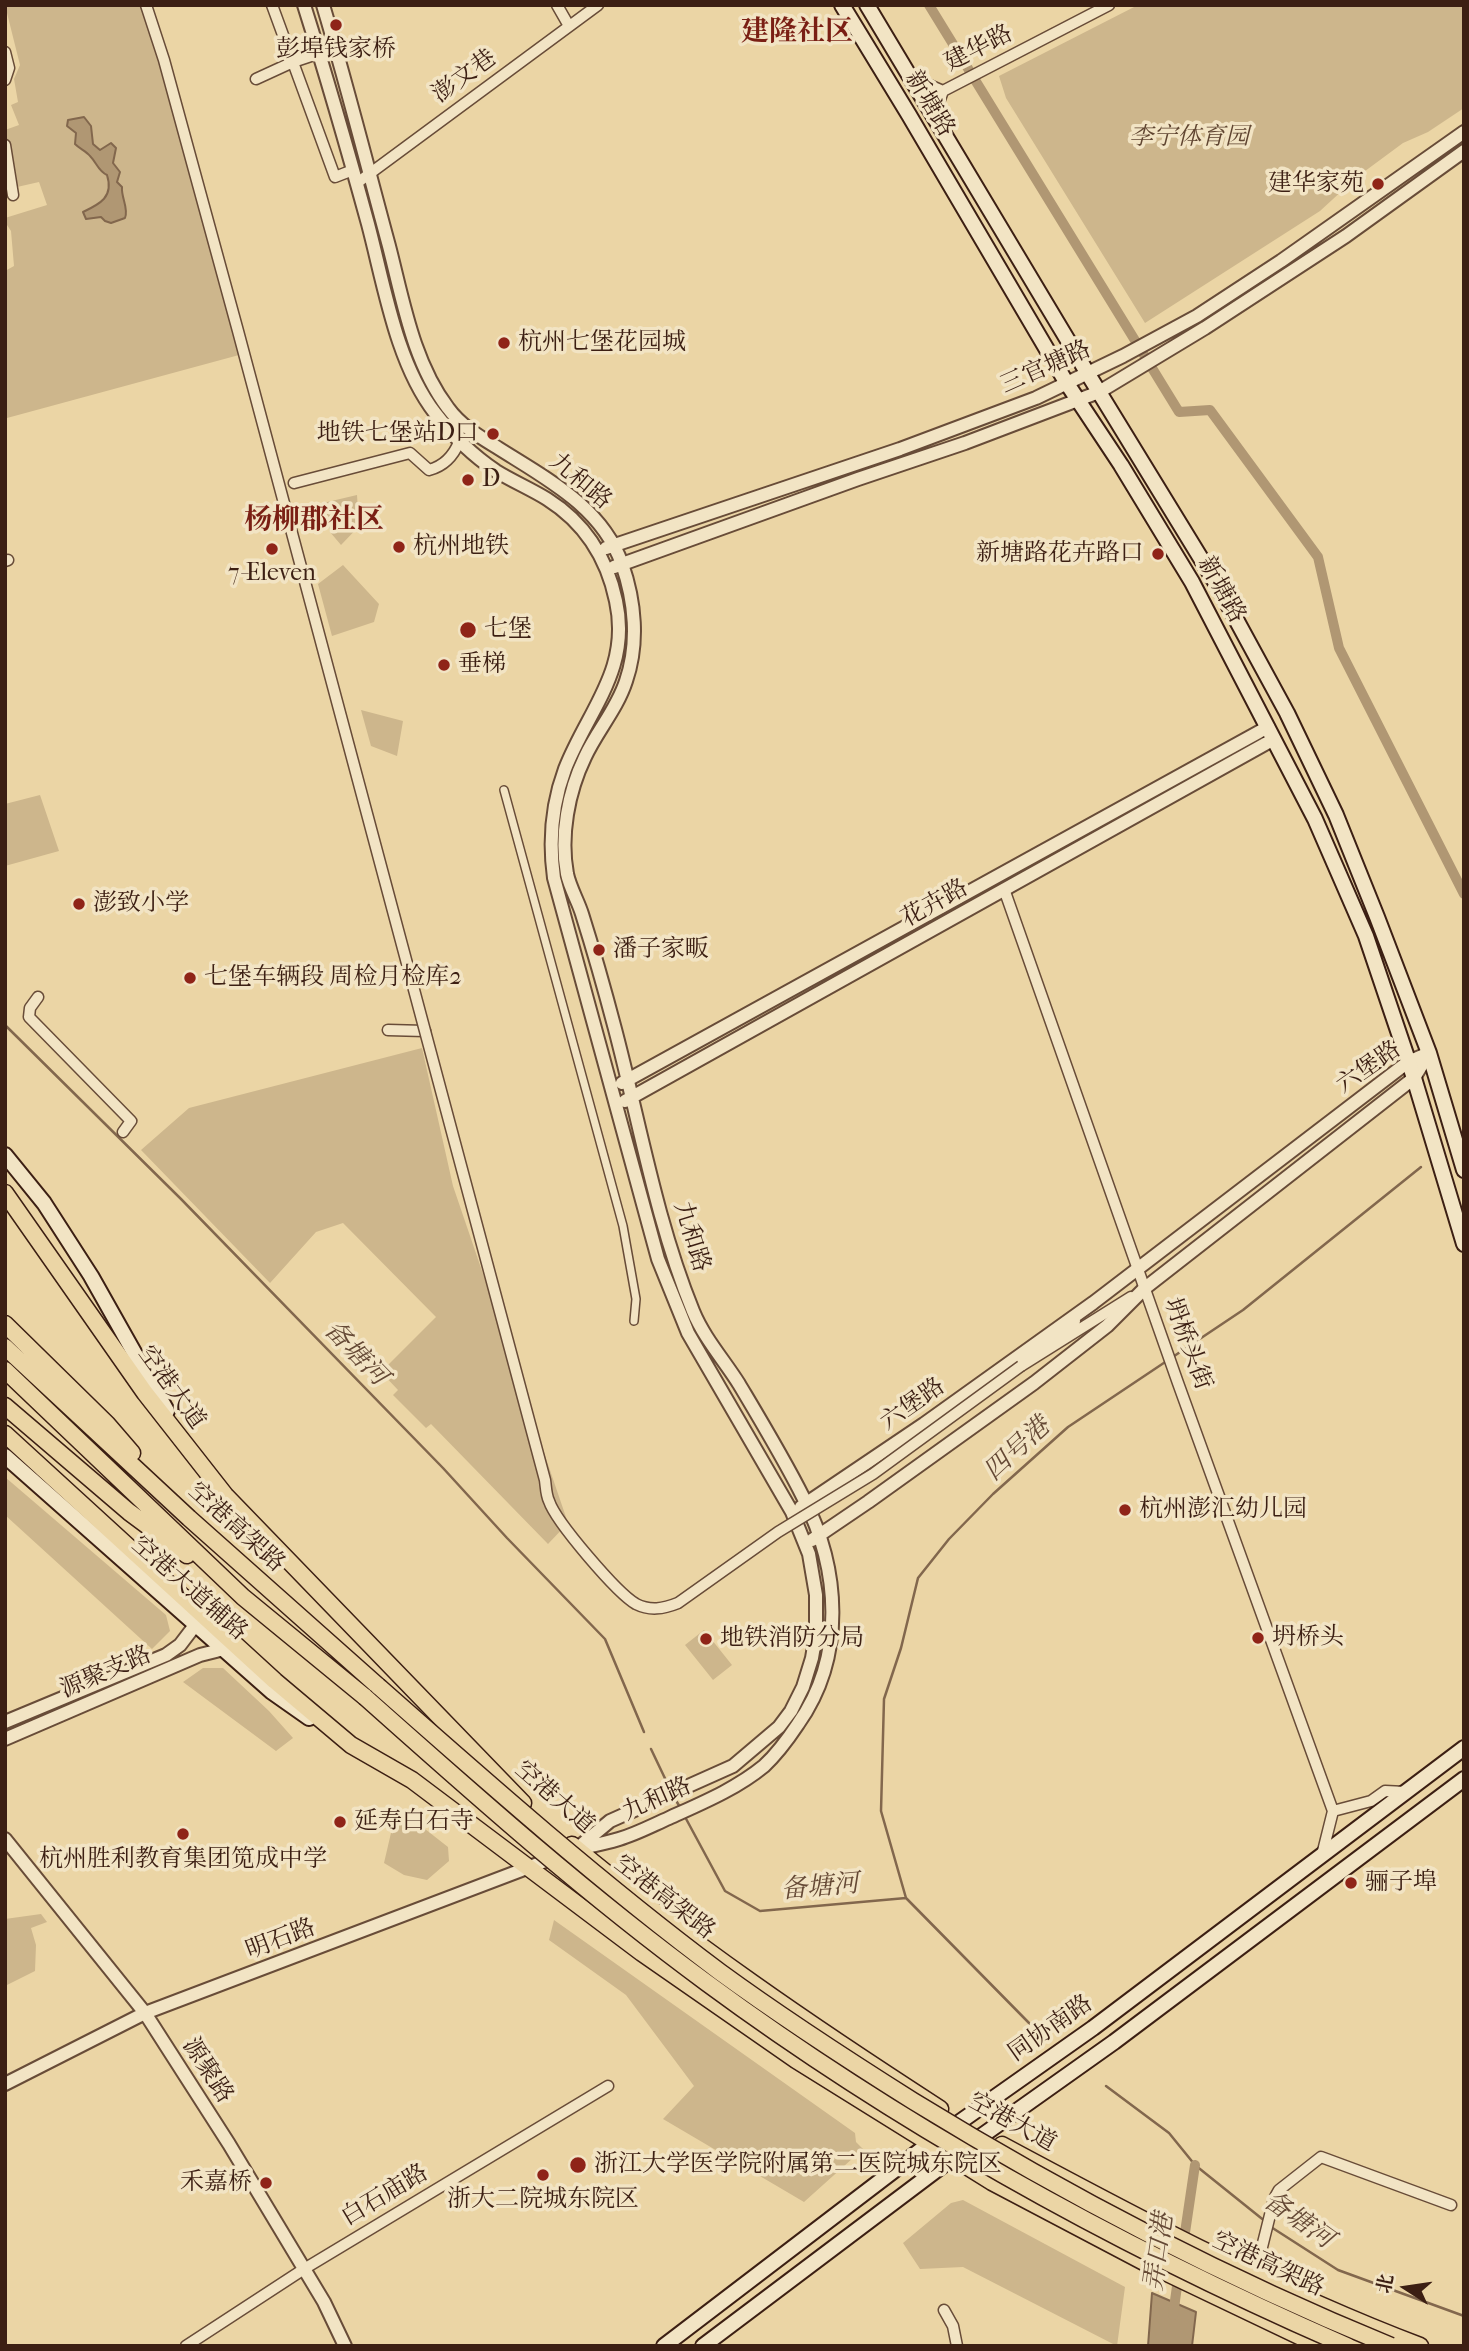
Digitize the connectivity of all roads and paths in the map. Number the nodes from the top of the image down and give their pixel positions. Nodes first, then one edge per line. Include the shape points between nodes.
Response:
1 (146, 5) edge
2 (272, 5) edge
3 (304, 5) edge
4 (323, 5) edge
5 (557, 5) edge
6 (598, 5) edge
7 (842, 5) edge
8 (867, 5) edge
9 (1109, 5) edge
10 (569, 26) junction
11 (5, 52) edge
12 (320, 53) junction
13 (293, 62) junction
14 (911, 77) junction
15 (256, 79) dead end
16 (5, 80) edge
17 (943, 91) junction
18 (934, 116) junction
19 (1464, 132) edge
20 (5, 145) edge
21 (1464, 151) edge
22 (370, 173) junction
23 (355, 176) junction
24 (13, 195) dead end
25 (1088, 373) junction
26 (1066, 382) junction
27 (1099, 393) junction
28 (1078, 401) junction
29 (459, 442) junction
30 (294, 483) dead end
31 (614, 545) junction
32 (599, 551) junction
33 (622, 564) junction
34 (607, 570) junction
35 (1271, 733) junction
36 (504, 790) dead end
37 (1004, 889) junction
38 (38, 997) dead end
39 (388, 1030) dead end
40 (425, 1031) junction
41 (1429, 1053) junction
42 (1408, 1062) junction
43 (1414, 1078) junction
44 (627, 1081) junction
45 (611, 1089) junction
46 (631, 1098) junction
47 (616, 1106) junction
48 (123, 1132) dead end
49 (5, 1155) edge
50 (1464, 1170) edge
51 (5, 1193) edge
52 (1464, 1244) edge
53 (1138, 1268) junction
54 (1145, 1288) junction
55 (1093, 1303) junction
56 (634, 1321) dead end
57 (5, 1324) edge
58 (5, 1347) edge
59 (1021, 1367) junction
60 (5, 1370) edge
61 (5, 1406) edge
62 (5, 1434) edge
63 (5, 1457) edge
64 (194, 1458) junction
65 (806, 1503) junction
66 (792, 1512) junction
67 (189, 1517) junction
68 (818, 1536) junction
69 (806, 1543) junction
70 (243, 1597) junction
71 (196, 1624) junction
72 (224, 1649) junction
73 (5, 1723) edge
74 (5, 1739) edge
75 (351, 1745) junction
76 (1464, 1748) edge
77 (1464, 1779) edge
78 (1405, 1792) junction
79 (1333, 1811) junction
80 (5, 1839) edge
81 (577, 1849) junction
82 (1322, 1855) junction
83 (527, 1868) junction
84 (145, 2013) junction
85 (5, 2084) edge
86 (608, 2085) dead end
87 (959, 2121) junction
88 (983, 2135) junction
89 (930, 2143) junction
90 (954, 2158) junction
91 (1451, 2205) dead end
92 (304, 2269) junction
93 (1255, 2274) junction
94 (944, 2310) dead end
95 (186, 2346) edge
96 (345, 2346) edge
97 (664, 2346) edge
98 (703, 2346) edge
99 (957, 2346) edge
100 (1320, 2346) edge
101 (1347, 2346) edge
102 (1391, 2346) edge
103 (1420, 2346) edge

1 - 40 street, bridge via 209,222
2 - 13 street
3 - 12 street, 九和路
4 - 22 street, 九和路
5 - 10 street
6 - 10 street, 澎文巷
7 - 26 main road, 新塘路
8 - 14 main road, 新塘路
9 - 17 street, 建华路
10 - 22 street, 澎文巷
11 - 16 street via 9,68
12 - 13 street
12 - 23 street, 九和路
13 - 15 street
13 - 23 street via 335,177
14 - 17 street, 建华路
14 - 18 main road, 新塘路
17 - 18 street, 建华路
18 - 25 main road, 新塘路
19 - 25 street, 三官塘路 via 1197,316
20 - 24 street
21 - 27 street, 三官塘路 via 1346,236
22 - 23 street, 澎文巷
22 - 31 street, 九和路 via 413,337 448,409 465,426 575,499
23 - 29 street, 九和路 via 412,374 433,411
25 - 26 street, 三官塘路
25 - 27 main road, 新塘路
26 - 28 main road, 新塘路
26 - 31 street, 三官塘路 via 1036,398 888,453
27 - 28 street, 三官塘路
27 - 41 main road, 新塘路 via 1219,588 1287,713 1336,816
28 - 33 street, 三官塘路
28 - 35 main road, 新塘路 via 1192,582
29 - 30 street via 441,467 429,470 410,453
29 - 32 street, 九和路 via 496,471 564,511
31 - 32 street, 三官塘路
31 - 33 street, 九和路
32 - 34 street, 九和路
33 - 34 street, 三官塘路
33 - 44 street, 九和路 via 634,619 630,668 612,711 584,758 571,795 565,855
34 - 45 street, 九和路 via 620,627 615,664 564,772 556,799 551,851 554,878
35 - 37 street, 花卉路
35 - 42 main road, 新塘路 via 1366,936
35 - 44 street, 花卉路
36 - 56 street via 623,1226 636,1299
37 - 46 street, 花卉路
37 - 53 street, 坍桥头街
38 - 48 street via 29,1017 131,1121
39 - 40 street
40 - 59 street, bridge via 548,1500 610,1582 638,1605 654,1609 678,1603 778,1532 873,1474
41 - 42 street, 六堡路
41 - 43 street, 六堡路
41 - 50 main road, 新塘路
42 - 43 main road, 新塘路
42 - 53 street, 六堡路
43 - 52 main road, 新塘路
43 - 54 street, 六堡路
44 - 45 street, 花卉路
44 - 46 street, 九和路
45 - 47 street, 九和路
46 - 47 street, 花卉路
46 - 65 street, 九和路 via 669,1247 695,1318 739,1384
47 - 66 street, 九和路 via 658,1259 682,1321
49 - 64 main road via 44,1203 90,1276
51 - 64 main road, 空港大道
53 - 54 street, 坍桥头街
53 - 55 street, 六堡路
54 - 59 street
54 - 68 street, 六堡路 via 1107,1326 1034,1382
54 - 79 street, 坍桥头街
55 - 59 street
55 - 65 street, 六堡路
57 - 67 main road via 107,1424
58 - 67 main road, 空港高架路
60 - 70 main road, 空港高架路
61 - 70 main road via 130,1513
62 - 75 main road
63 - 71 main road, 空港大道辅路
64 - 81 main road, 空港大道 via 512,1794
65 - 66 street, 六堡路
65 - 68 street, 九和路
66 - 69 street, 九和路
67 - 102 main road, 空港高架路, bridge via 534,1824 719,1971 821,2043 1030,2171 1138,2229
68 - 69 street, 六堡路
68 - 81 street, 九和路 via 830,1576 831,1642 816,1694 792,1734 766,1764 732,1789 621,1839
69 - 81 street, 九和路 via 814,1573 816,1634 803,1687 791,1711 764,1742 733,1766 610,1822
70 - 101 main road, 空港高架路, bridge via 365,1697 520,1836 707,1983 822,2063 1020,2186 1245,2301
71 - 72 main road, 空港大道辅路
71 - 73 street, 源聚支路 via 166,1655
72 - 74 street, 源聚支路 via 200,1655
72 - 75 main road, 空港大道辅路 via 272,1692
75 - 83 main road via 412,1780
76 - 78 main road, 同协南路
77 - 88 main road, 同协南路
78 - 79 street via 1385,1791 1371,1801
78 - 82 main road, 同协南路
79 - 82 street
80 - 84 street, 源聚路
81 - 83 street, 明石路
81 - 87 main road, 空港大道 via 799,2017
82 - 87 main road, 同协南路 via 1093,2028
83 - 84 street, 明石路
83 - 89 main road via 796,2060
84 - 85 street, 明石路
84 - 92 street, 源聚路
86 - 92 street, 白石庙路
87 - 88 main road, 空港大道
87 - 89 main road, 同协南路
88 - 90 main road, 同协南路
88 - 93 main road, 空港大道 via 1149,2224
89 - 90 main road
89 - 97 main road, 同协南路
90 - 98 main road, 同协南路
90 - 100 main road via 1144,2262
91 - 93 street via 1321,2157 1279,2190
92 - 95 street, 白石庙路
92 - 96 street, 源聚路
93 - 103 main road, 空港大道
94 - 99 street

